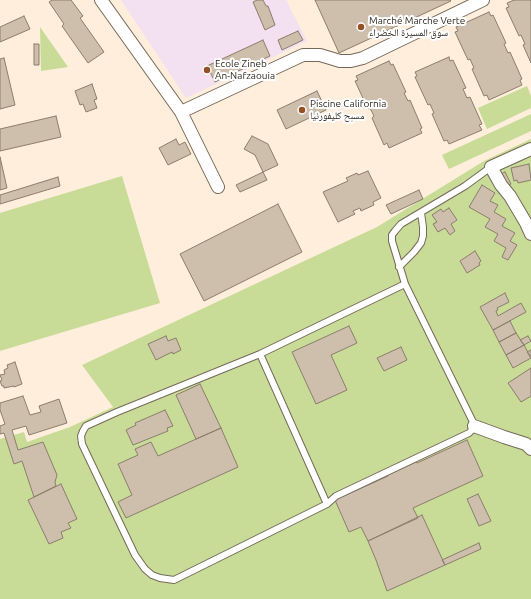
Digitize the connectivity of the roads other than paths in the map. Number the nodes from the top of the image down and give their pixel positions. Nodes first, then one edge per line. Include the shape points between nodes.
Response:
1 (101, 0) edge
2 (476, 2) edge
3 (181, 112) junction
4 (531, 149) edge
5 (491, 167) junction
6 (218, 187) dead end
7 (421, 213) junction
8 (531, 234) edge
9 (399, 267) junction
10 (405, 284) junction
11 (260, 354) junction
12 (474, 426) junction
13 (531, 449) edge
14 (327, 504) junction

1 - 3 street
2 - 3 street via 363,58 340,61 320,55 303,55
3 - 6 street
4 - 5 street
5 - 7 lane
5 - 8 street
7 - 9 lane via 421,243
7 - 9 lane via 401,224 392,235
9 - 10 lane
10 - 11 lane
10 - 12 lane
11 - 14 lane
11 - 14 lane via 86,426 81,436 82,444 135,555 152,575 165,580 174,580
12 - 13 street via 526,444
12 - 14 lane via 469,433 336,496

